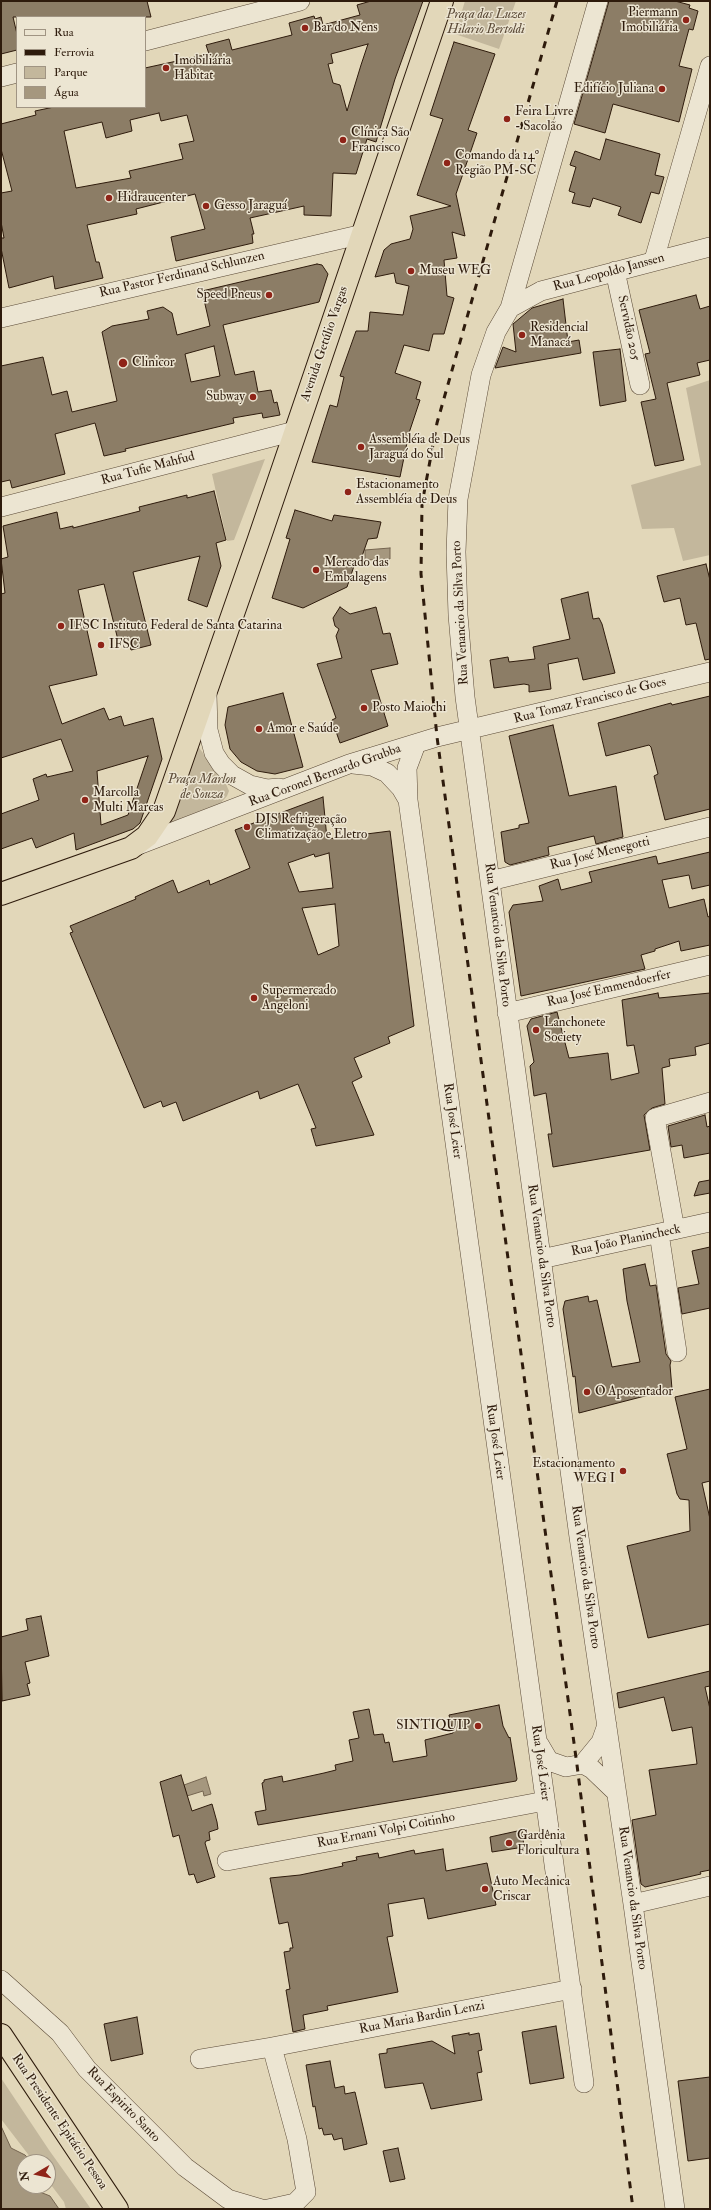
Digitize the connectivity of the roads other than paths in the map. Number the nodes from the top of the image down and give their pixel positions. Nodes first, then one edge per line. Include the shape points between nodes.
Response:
1 (300, 1) edge
2 (442, 1) edge
3 (598, 1) edge
4 (146, 41) edge
5 (710, 66) edge
6 (16, 73) edge
7 (1, 77) edge
8 (363, 234) junction
9 (710, 247) edge
10 (654, 260) junction
11 (615, 271) junction
12 (510, 308) junction
13 (1, 318) edge
14 (640, 385) dead end
15 (295, 431) junction
16 (1, 507) edge
17 (710, 672) edge
18 (207, 687) junction
19 (465, 697) junction
20 (470, 730) junction
21 (440, 736) junction
22 (416, 744) junction
23 (474, 757) junction
24 (349, 764) junction
25 (232, 775) junction
26 (285, 788) junction
27 (408, 800) junction
28 (227, 812) junction
29 (710, 827) edge
30 (131, 848) junction
31 (490, 882) junction
32 (1, 894) edge
33 (710, 965) edge
34 (508, 1013) junction
35 (710, 1102) edge
36 (710, 1222) edge
37 (667, 1232) junction
38 (541, 1259) junction
39 (677, 1352) dead end
40 (607, 1725) junction
41 (536, 1738) junction
42 (575, 1766) junction
43 (616, 1792) junction
44 (545, 1801) junction
45 (228, 1861) dead end
46 (710, 1886) edge
47 (634, 1904) junction
48 (1, 1980) edge
49 (572, 1989) junction
50 (1, 2035) edge
51 (272, 2047) junction
52 (200, 2059) dead end
53 (584, 2083) dead end
54 (117, 2209) edge
55 (262, 2209) edge
56 (268, 2209) edge
57 (674, 2209) edge

1 - 4 street
2 - 8 highway, Avenida Getúlio Vargas
3 - 12 street, Rua Venancio da Silva Porto
5 - 10 street
6 - 7 street
8 - 13 street, Rua Pastor Ferdinand Schlunzen
8 - 15 highway, Avenida Getúlio Vargas
9 - 10 street, Rua Leopoldo Janssen
10 - 11 street, Rua Leopoldo Janssen
11 - 12 street, Rua Leopoldo Janssen via 541,291
11 - 14 street, Servidão 205
12 - 19 street, Rua Venancio da Silva Porto via 496,332 481,375 458,499 458,615
15 - 16 street, Rua Tufie Mahfud
15 - 18 highway, Avenida Getúlio Vargas
17 - 20 street, Rua Tomaz Francisco de Goes
18 - 25 street, Avenida Getúlio Vargas via 210,741 214,753
18 - 30 highway, Avenida Getúlio Vargas via 164,811 147,836
19 - 20 street, Rua Venancio da Silva Porto
19 - 21 street via 460,711
20 - 21 street, Rua Coronel Bernardo Grubba
20 - 23 street, Rua Venancio da Silva Porto
21 - 22 street, Rua Coronel Bernardo Grubba
21 - 23 street via 464,746
22 - 24 street, Rua Coronel Bernardo Grubba
22 - 27 street, Rua José Leier via 407,768
23 - 31 street, Rua Venancio da Silva Porto
24 - 26 street, Rua Coronel Bernardo Grubba
24 - 27 street, Rua José Leier via 372,766 387,773
25 - 26 street, Avenida Getúlio Vargas via 259,788
25 - 28 street via 237,786 237,794
26 - 28 street, Rua Coronel Bernardo Grubba
27 - 41 street, Rua José Leier
28 - 30 street, Rua Coronel Bernardo Grubba
29 - 31 street, Rua José Menegotti
30 - 32 highway, Rua Coronel Bernardo Grubba
31 - 34 street, Rua Venancio da Silva Porto
33 - 34 street, Rua José Emmendoerfer
34 - 38 street, Rua Venancio da Silva Porto
35 - 37 street via 655,1118
36 - 37 street, Rua João Planincheck
37 - 38 street, Rua João Planincheck
37 - 39 street
38 - 40 street, Rua Venancio da Silva Porto
40 - 42 street via 600,1742
40 - 43 street, Rua Venancio da Silva Porto
41 - 42 street via 549,1761
41 - 44 street, Rua José Leier
42 - 43 street via 592,1769
42 - 44 street via 549,1788
43 - 47 street, Rua Venancio da Silva Porto
44 - 45 street, Rua Ernani Volpi Coitinho
44 - 49 street, Rua José Leier
46 - 47 street
47 - 57 street, Rua Venancio da Silva Porto
48 - 55 street, Rua Espirito Santo via 60,2033 87,2069 185,2167 228,2199
49 - 51 street, Rua Maria Bardin Lenzi
49 - 53 street, Rua José Leier
50 - 54 highway, Rua Presidente Epitácio Pessoa
51 - 52 street
51 - 56 street via 298,2145 306,2192 295,2203

